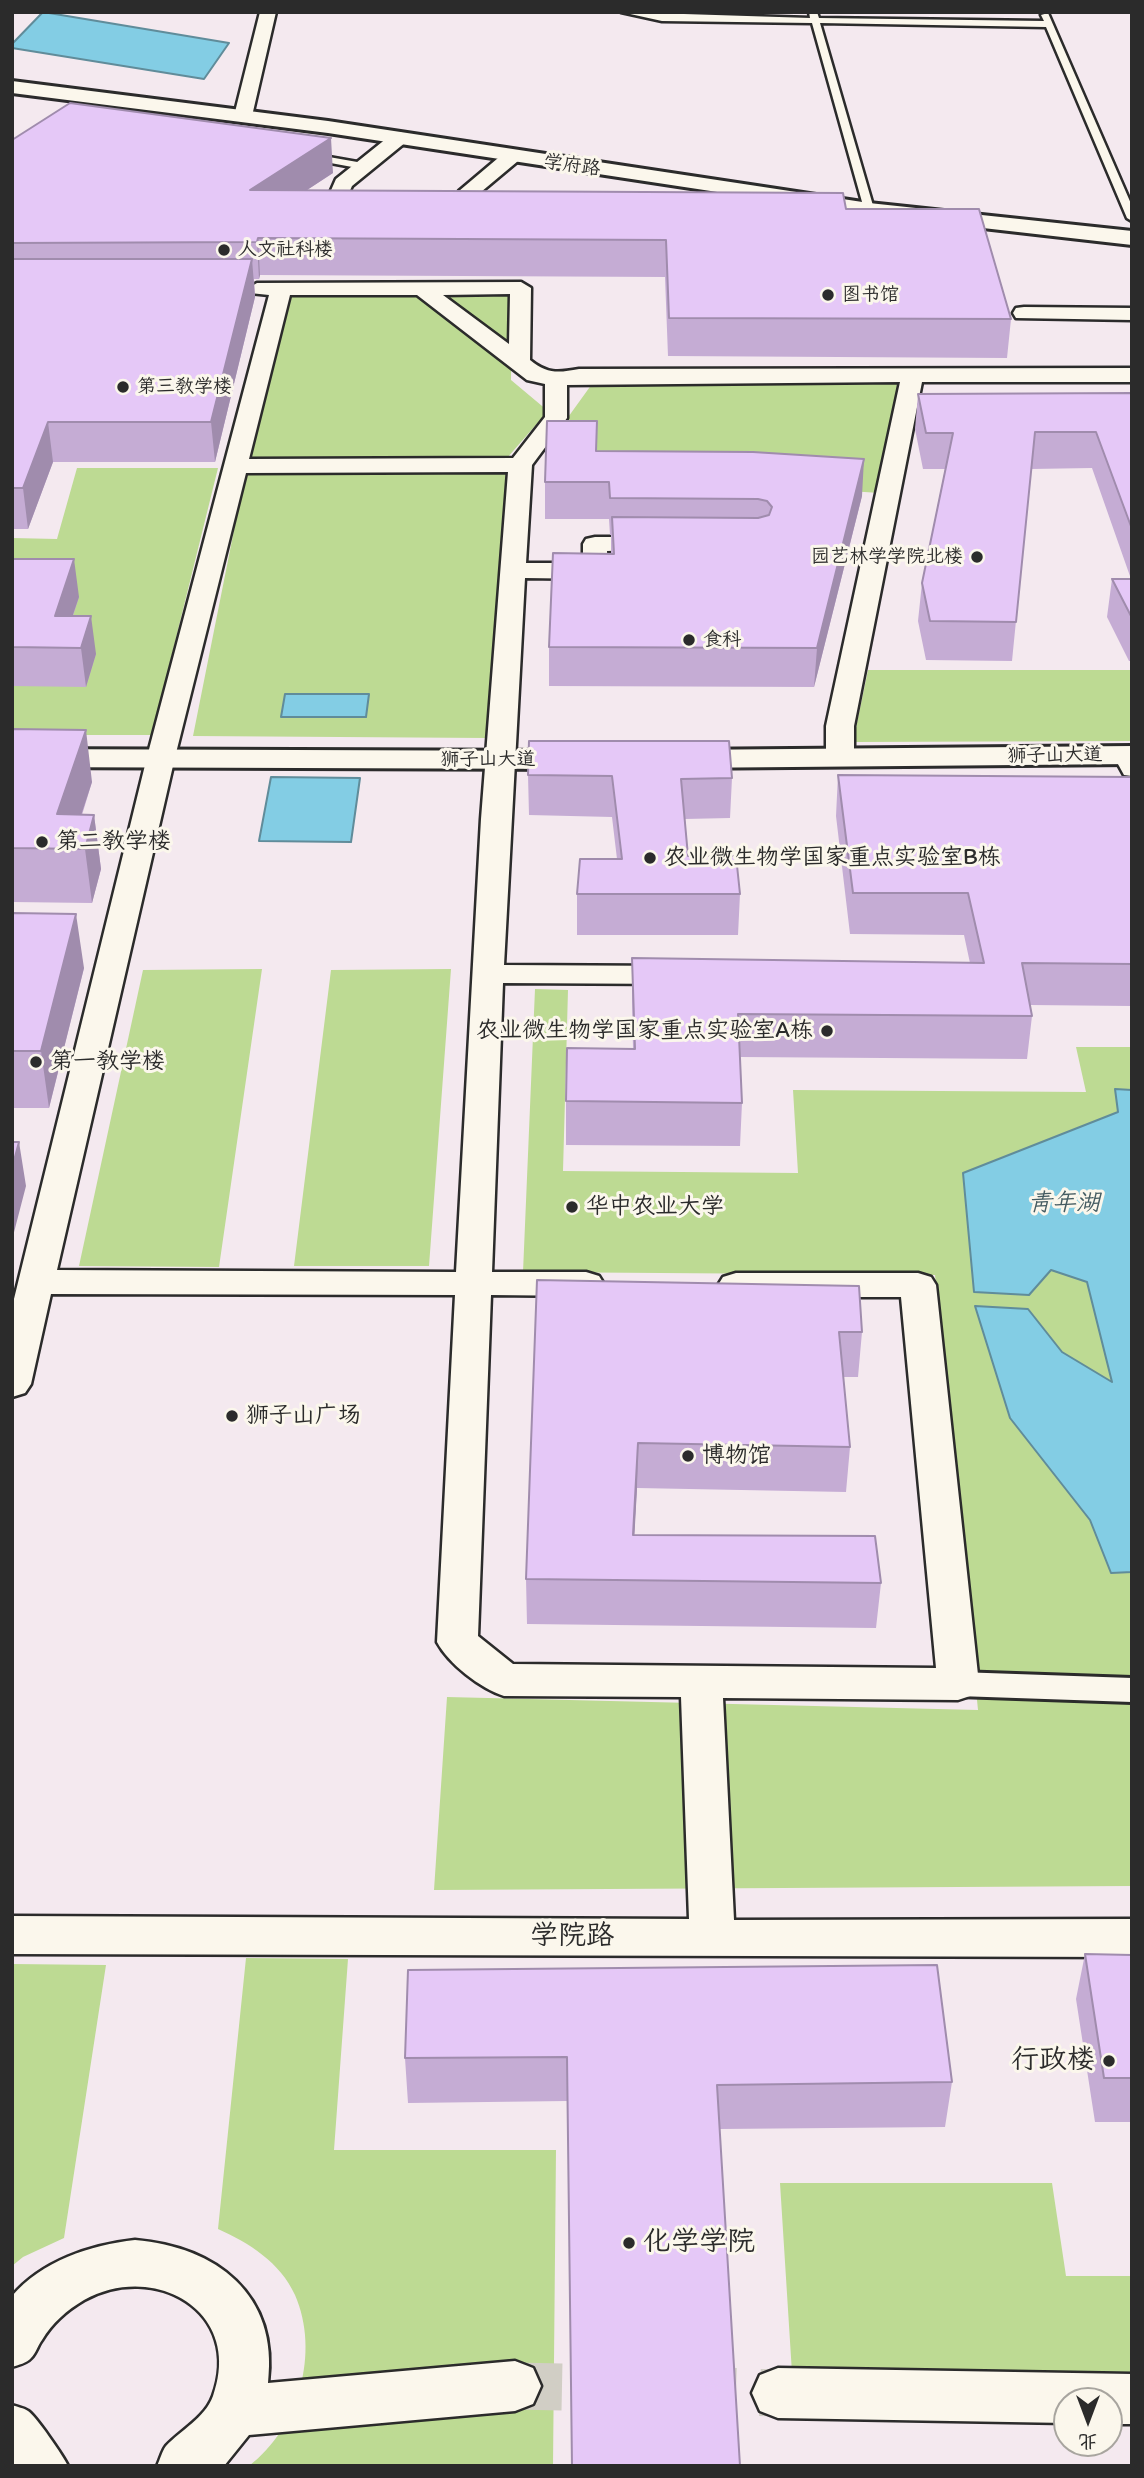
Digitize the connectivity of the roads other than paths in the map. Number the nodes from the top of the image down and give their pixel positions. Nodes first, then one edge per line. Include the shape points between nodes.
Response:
1 (268, 12) edge
2 (625, 12) edge
3 (1044, 12) edge
4 (814, 16) edge
5 (1048, 24) junction
6 (12, 87) edge
7 (99, 98) junction
8 (77, 110) edge
9 (243, 116) junction
10 (399, 138) junction
11 (294, 155) edge
12 (511, 157) junction
13 (363, 166) junction
14 (869, 209) junction
15 (1132, 218) edge
16 (499, 219) edge
17 (328, 220) edge
18 (816, 221) edge
19 (967, 222) junction
20 (1132, 238) edge
21 (241, 289) edge
22 (423, 289) junction
23 (277, 302) junction
24 (1024, 313) dead end
25 (1132, 314) edge
26 (519, 360) junction
27 (1132, 375) edge
28 (912, 376) junction
29 (556, 380) junction
30 (520, 465) junction
31 (234, 466) junction
32 (676, 545) edge
33 (513, 570) junction
34 (161, 757) junction
35 (12, 758) edge
36 (840, 758) junction
37 (654, 759) edge
38 (498, 760) junction
39 (614, 760) edge
40 (1127, 761) edge
41 (487, 974) junction
42 (709, 975) edge
43 (36, 1282) junction
44 (475, 1284) junction
45 (614, 1284) edge
46 (697, 1284) edge
47 (12, 1384) edge
48 (701, 1680) junction
49 (958, 1684) junction
50 (1132, 1690) edge
51 (12, 1935) edge
52 (712, 1938) junction
53 (1132, 1938) edge
54 (12, 2343) edge
55 (514, 2386) tunnel mouth
56 (778, 2393) tunnel mouth
57 (1132, 2399) edge
58 (234, 2411) junction
59 (12, 2430) edge
60 (41, 2466) edge
61 (184, 2466) edge

1 - 9 street
2 - 4 lane via 662,18
3 - 5 lane
4 - 5 lane
4 - 14 lane
5 - 15 lane
6 - 7 street, 学府路
7 - 8 lane
7 - 9 street, 学府路
9 - 10 street, 学府路 via 324,131
10 - 12 street, 学府路
10 - 13 street
11 - 13 lane
12 - 14 street, 学府路
12 - 16 street via 466,195 458,219
13 - 17 street via 343,183
14 - 19 street, 学府路
18 - 19 street
19 - 20 street, 学府路
21 - 23 street
22 - 23 street
22 - 26 street
22 - 26 street via 522,288
23 - 31 street
24 - 25 street
26 - 29 street via 535,375
27 - 28 street
28 - 29 street via 579,376
28 - 36 street via 840,726
29 - 30 street via 556,418
30 - 31 street
30 - 33 street
31 - 34 street
32 - 33 street via 595,544 595,571
33 - 38 street
34 - 35 street, 狮子山大道
34 - 38 street, 狮子山大道
34 - 43 street
36 - 37 street, 狮子山大道
36 - 40 street, 狮子山大道
38 - 39 street, 狮子山大道
38 - 41 street
41 - 42 street
41 - 44 street
43 - 44 street
43 - 47 street
44 - 45 street
44 - 48 street via 457,1642 504,1680
46 - 49 street via 918,1285
48 - 49 street
48 - 52 street
49 - 50 street
51 - 52 street, 学院路
52 - 53 street, 学院路
54 - 58 street via 32,2312 62,2284 99,2267 137,2261 174,2266 205,2282 229,2307 243,2339 244,2374
55 - 58 street
56 - 57 street
58 - 61 street via 210,2445
59 - 60 street via 26,2453

